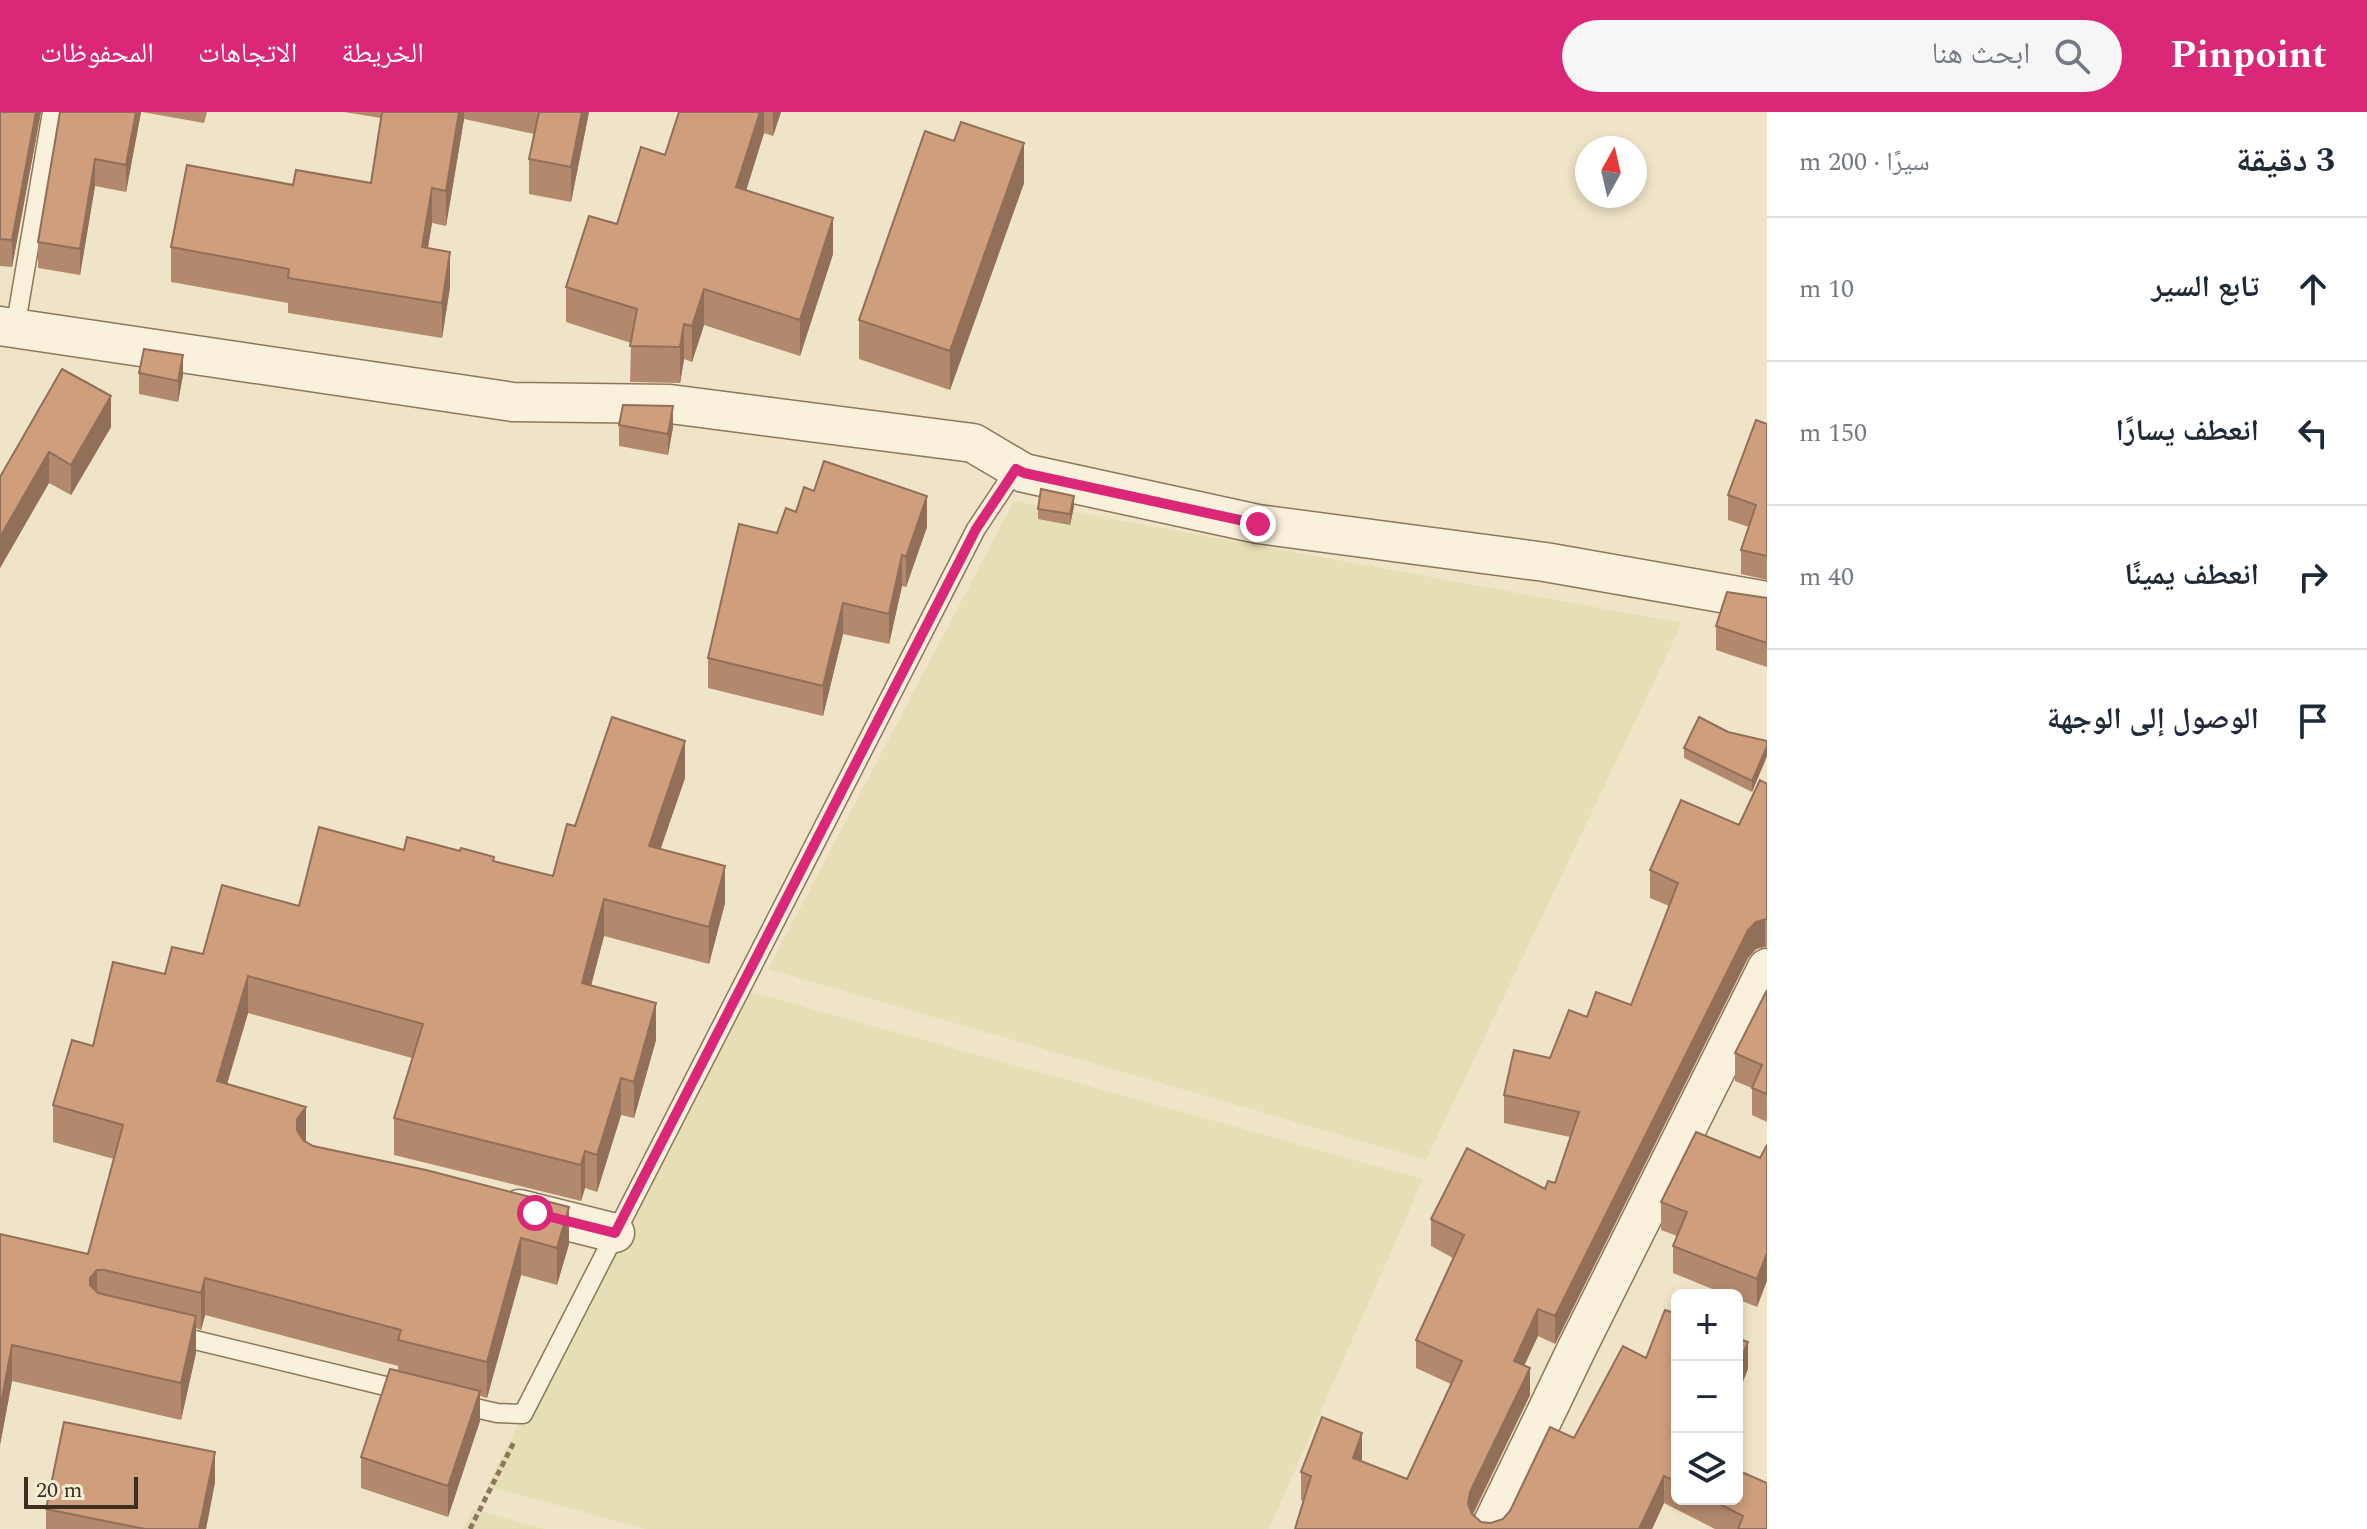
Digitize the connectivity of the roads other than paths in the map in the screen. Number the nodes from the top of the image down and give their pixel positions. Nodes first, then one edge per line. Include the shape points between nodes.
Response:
1 (52, 112) edge
2 (8, 327) edge
3 (1016, 469) junction
4 (1767, 601) edge
5 (1767, 968) edge
6 (490, 1201) edge
7 (615, 1233) junction
8 (162, 1332) edge
9 (1490, 1529) edge

1 - 2 lane
2 - 3 street via 513,402 670,404 973,443
3 - 4 street via 1258,524 1545,562
3 - 7 lane via 976,529
5 - 9 street
6 - 7 street
7 - 8 lane via 523,1414 497,1413

